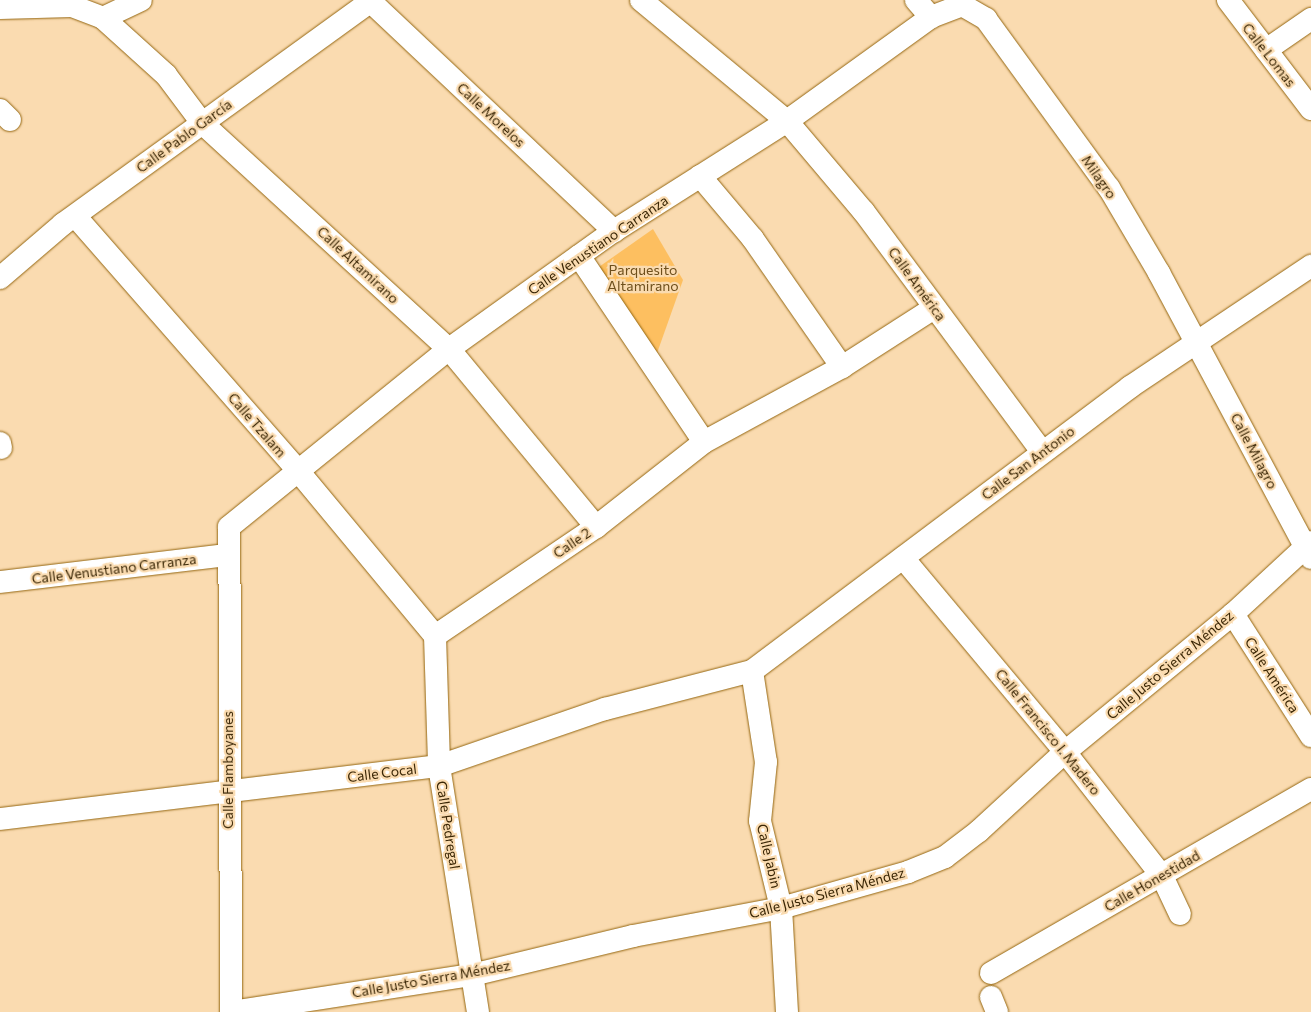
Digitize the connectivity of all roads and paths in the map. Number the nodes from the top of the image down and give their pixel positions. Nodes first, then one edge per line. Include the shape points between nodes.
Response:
1 (140, 0) edge
2 (642, 0) edge
3 (916, 0) edge
4 (1228, 0) edge
5 (371, 1) edge
6 (71, 3) edge
7 (0, 8) edge
8 (931, 16) junction
9 (103, 18) junction
10 (986, 19) joint
11 (1311, 19) edge
12 (1266, 50) junction
13 (1311, 109) edge
14 (788, 121) junction
15 (202, 123) junction
16 (700, 176) junction
17 (76, 217) junction
18 (614, 231) junction
19 (579, 256) junction
20 (1311, 266) edge
21 (0, 278) edge
22 (934, 308) junction
23 (1197, 344) junction
24 (449, 349) junction
25 (842, 367) junction
26 (704, 442) junction
27 (1042, 452) junction
28 (299, 472) junction
29 (229, 527) joint
30 (596, 527) junction
31 (1309, 549) edge
32 (228, 555) junction
33 (903, 558) junction
34 (0, 582) edge
35 (1233, 614) junction
36 (434, 636) junction
37 (752, 671) junction
38 (1311, 736) edge
39 (1065, 752) junction
40 (439, 766) junction
41 (1311, 789) edge
42 (228, 791) junction
43 (0, 819) edge
44 (1162, 876) junction
45 (781, 908) junction
46 (1180, 914) dead end
47 (991, 973) dead end
48 (472, 975) junction
49 (232, 1012) edge
50 (478, 1012) edge
51 (787, 1012) edge

1 - 9 street
2 - 14 street
3 - 8 street
4 - 12 street, Calle Lomas
5 - 15 street, Calle Pablo García
5 - 18 street, Calle Morelos
6 - 7 street
6 - 9 street
8 - 10 street, Calle Venustiano Carranza via 962,5
8 - 14 street, Calle Venustiano Carranza
9 - 15 street, Calle Altamirano via 166,75
10 - 23 street, Milagro via 1109,188
11 - 12 street
12 - 13 street, Calle Lomas
14 - 16 street, Calle Venustiano Carranza
14 - 22 street, Calle América via 864,212
15 - 17 street, Calle Pablo García
15 - 24 street, Calle Altamirano
16 - 18 street, Calle Venustiano Carranza
16 - 25 street via 753,239
17 - 21 street, Calle Pablo García
17 - 28 street, Calle Tzalam
18 - 19 street, Calle Venustiano Carranza
19 - 24 street, Calle Venustiano Carranza
19 - 26 street
20 - 23 street, Calle San Antonio
22 - 25 street, Calle 2
22 - 27 street, Calle América
23 - 27 street, Calle San Antonio via 1130,387
23 - 31 street, Calle Milagro
24 - 28 street, Calle Venustiano Carranza
24 - 30 street, Calle Altamirano
25 - 26 street, Calle 2
26 - 30 street, Calle 2
27 - 33 street, Calle San Antonio
28 - 29 street, Calle Venustiano Carranza
28 - 36 street, Calle Tzalam
29 - 32 street, Calle Flamboyanes
30 - 36 street, Calle 2
31 - 35 street, Calle Justo Sierra Méndez
32 - 34 street, Calle Venustiano Carranza
32 - 42 street, Calle Flamboyanes
33 - 37 street, Calle San Antonio
33 - 39 street, Calle Francisco I. Madero
35 - 38 street, Calle América
35 - 39 street, Calle Justo Sierra Méndez
36 - 40 street, Calle Pedregal
37 - 40 street, Calle Cocal via 605,709
37 - 45 street, Calle Jabin via 766,762 760,820
39 - 44 street, Calle Francisco I. Madero
39 - 45 street, Calle Justo Sierra Méndez via 979,831 945,857 908,872
40 - 42 street, Calle Cocal
40 - 48 street, Calle Pedregal
41 - 44 street, Calle Honestidad
42 - 43 street, Calle Cocal
42 - 49 street, Calle Flamboyanes
44 - 46 street, Calle Francisco I. Madero
44 - 47 street, Calle Honestidad
45 - 48 street, Calle Justo Sierra Méndez via 633,936
45 - 51 street, Calle Jabin
48 - 49 street, Calle Justo Sierra Méndez
48 - 50 street, Calle Pedregal

